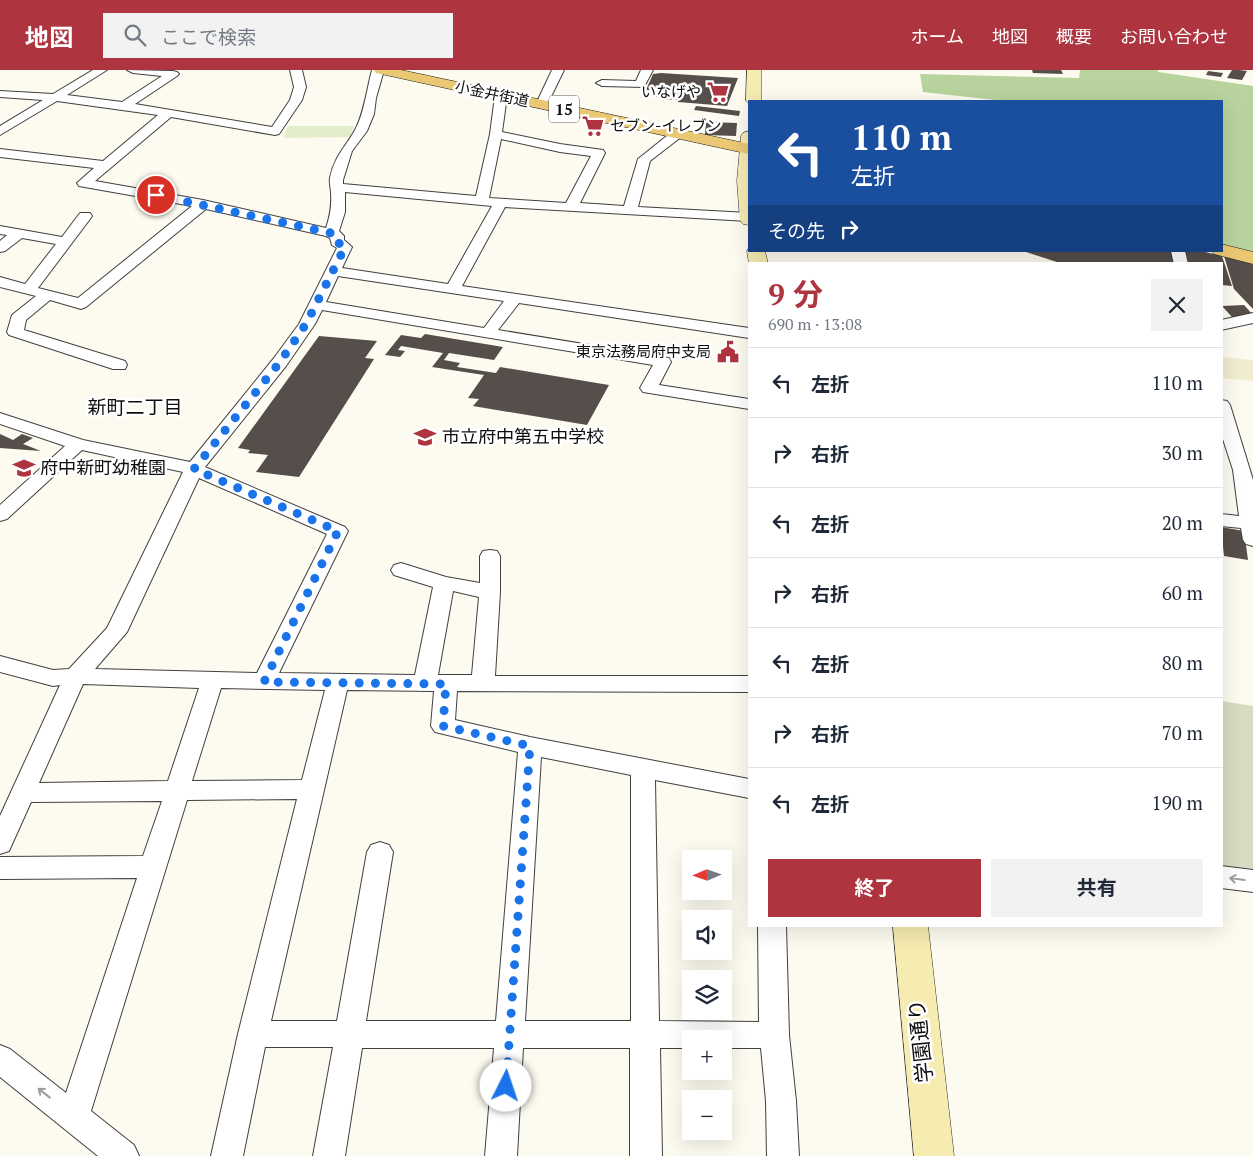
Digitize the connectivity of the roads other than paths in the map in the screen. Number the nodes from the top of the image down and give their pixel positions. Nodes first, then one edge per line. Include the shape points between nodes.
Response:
1 (101, 70) edge
2 (133, 70) edge
3 (296, 70) edge
4 (380, 70) edge
5 (558, 70) edge
6 (647, 70) edge
7 (754, 70) edge
8 (602, 83) dead end
9 (0, 94) edge
10 (501, 96) junction
11 (54, 98) junction
12 (754, 100) edge
13 (542, 104) junction
14 (123, 107) junction
15 (169, 112) junction
16 (0, 131) edge
17 (496, 134) junction
18 (677, 134) junction
19 (748, 145) edge
20 (0, 153) edge
21 (104, 165) junction
22 (107, 186) junction
23 (337, 186) junction
24 (98, 200) dead end
25 (482, 200) junction
26 (501, 203) junction
27 (203, 204) junction
28 (571, 207) junction
29 (630, 210) junction
30 (84, 216) dead end
31 (748, 219) edge
32 (0, 230) edge
33 (19, 233) junction
34 (331, 233) junction
35 (66, 242) junction
36 (0, 248) edge
37 (1223, 250) edge
38 (1253, 258) edge
39 (332, 271) junction
40 (0, 282) edge
41 (453, 288) junction
42 (28, 290) junction
43 (47, 295) junction
44 (515, 298) junction
45 (317, 305) junction
46 (1253, 318) edge
47 (1223, 324) edge
48 (488, 332) junction
49 (748, 333) edge
50 (119, 365) dead end
51 (748, 404) edge
52 (1223, 412) edge
53 (0, 418) edge
54 (78, 444) junction
55 (194, 469) junction
56 (0, 515) edge
57 (1223, 521) edge
58 (1251, 532) edge
59 (490, 556) dead end
60 (401, 570) dead end
61 (444, 583) junction
62 (490, 592) junction
63 (0, 664) edge
64 (76, 676) junction
65 (212, 681) junction
66 (264, 682) junction
67 (338, 682) junction
68 (436, 684) junction
69 (483, 684) junction
70 (748, 684) edge
71 (530, 746) junction
72 (643, 768) junction
73 (311, 789) junction
74 (748, 789) edge
75 (178, 790) junction
76 (24, 793) junction
77 (0, 844) edge
78 (380, 852) dead end
79 (153, 867) junction
80 (0, 868) edge
81 (1223, 877) edge
82 (1253, 881) edge
83 (772, 927) edge
84 (910, 927) edge
85 (254, 1034) junction
86 (349, 1034) junction
87 (510, 1034) junction
88 (645, 1034) junction
89 (774, 1034) junction
90 (0, 1059) edge
91 (74, 1116) junction
92 (123, 1156) edge
93 (227, 1156) edge
94 (329, 1156) edge
95 (501, 1156) edge
96 (646, 1156) edge
97 (783, 1156) edge
98 (934, 1156) edge

1 - 11 street
2 - 14 street via 173,74
3 - 15 street via 300,87 296,100 275,131
4 - 10 main road, 小金井街道 / 15
4 - 23 street via 368,114 361,131 346,151
5 - 13 street
6 - 8 street via 640,85
7 - 12 street
9 - 11 street
10 - 13 main road, 小金井街道 / 15
10 - 17 street
11 - 14 street
11 - 16 street
13 - 18 main road, 小金井街道 / 15
14 - 15 street
15 - 21 street
17 - 25 street
17 - 28 street via 599,153
18 - 19 main road, 小金井街道 / 15
18 - 29 street via 644,158
19 - 31 street
20 - 21 street
21 - 22 street via 84,183
22 - 24 street
22 - 27 street
23 - 25 street
23 - 34 street via 338,212
25 - 26 street
26 - 28 street
26 - 41 street
27 - 34 street
27 - 43 street via 81,304
28 - 29 street
29 - 31 street
30 - 35 street
32 - 33 street
33 - 35 street
33 - 36 street
34 - 39 street via 345,247
35 - 42 street
37 - 38 main road
39 - 41 street
39 - 45 street
40 - 42 street
41 - 44 street
42 - 43 street
43 - 50 street via 18,318 15,332
44 - 48 street
44 - 49 street
45 - 48 street
45 - 55 street via 280,362
46 - 47 street
48 - 51 street via 663,362 649,388
52 - 58 street via 1242,470
53 - 54 street
54 - 55 street
54 - 56 street
55 - 64 street via 116,632
55 - 66 street via 338,531
57 - 58 street
59 - 62 street
60 - 61 street
61 - 62 street
61 - 68 street
62 - 69 street
63 - 64 street via 53,678
64 - 65 street
64 - 76 street
65 - 66 street
65 - 75 street
66 - 67 street
67 - 68 street
67 - 73 street
68 - 69 street
68 - 71 street via 443,726
69 - 70 street
71 - 72 street
71 - 87 street
72 - 74 street
72 - 88 street
73 - 75 street
73 - 85 street
75 - 76 street
75 - 79 street
76 - 77 street
78 - 86 street
79 - 80 street
79 - 91 street
82 -> 81 street
83 - 89 street
84 - 98 street, 学園通り
85 - 86 street
85 - 93 street
86 - 87 street
86 - 94 street
87 - 88 street
87 - 95 street
88 - 89 street
88 - 96 street
89 - 97 street
91 -> 90 street
91 - 92 street

